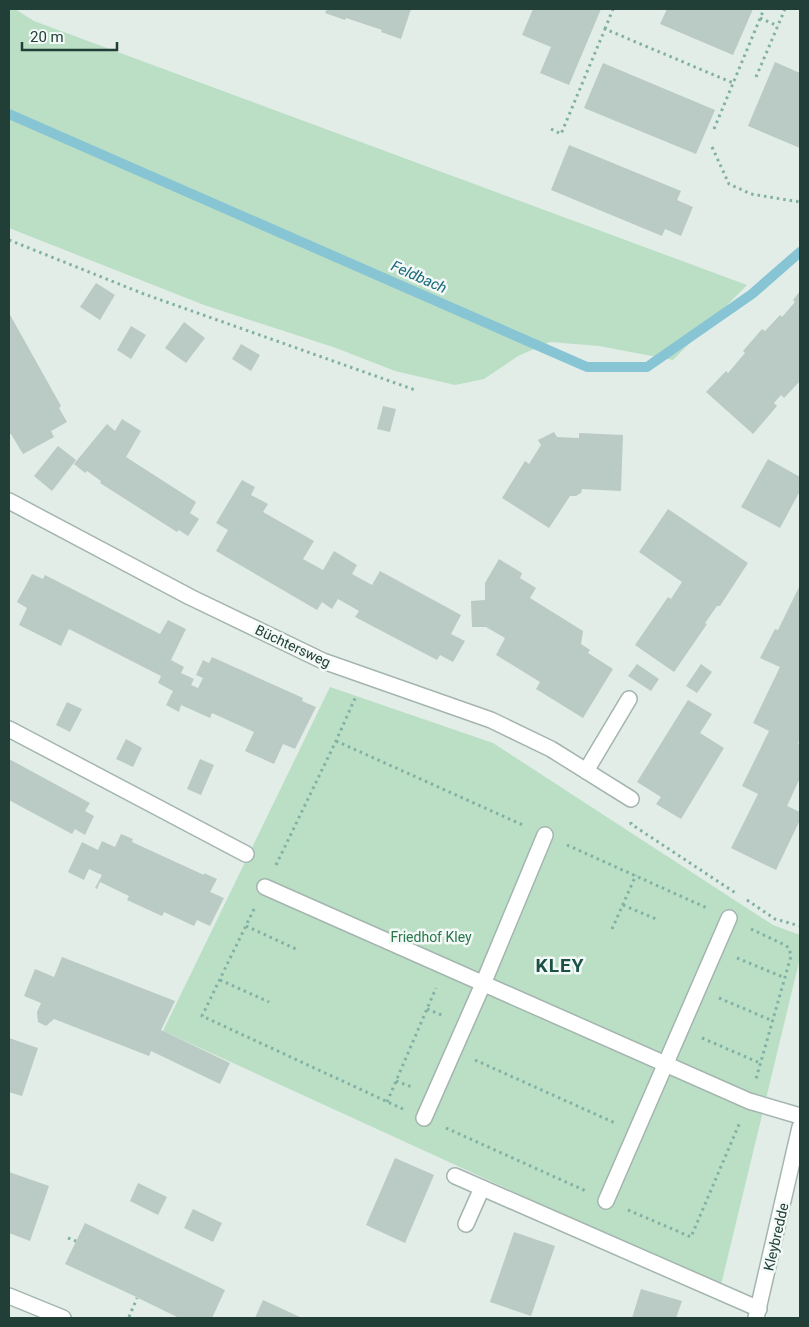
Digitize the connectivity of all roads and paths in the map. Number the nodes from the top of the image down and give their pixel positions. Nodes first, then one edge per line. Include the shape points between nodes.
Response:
1 (613, 9) edge
2 (764, 9) edge
3 (785, 9) edge
4 (760, 18) junction
5 (778, 26) junction
6 (605, 29) junction
7 (756, 76) dead end
8 (733, 83) junction
9 (551, 129) dead end
10 (714, 129) dead end
11 (712, 147) dead end
12 (800, 202) edge
13 (9, 240) edge
14 (415, 390) dead end
15 (9, 501) edge
16 (363, 675) junction
17 (629, 699) dead end
18 (9, 729) edge
19 (586, 771) junction
20 (631, 799) joint
21 (544, 835) dead end
22 (246, 854) dead end
23 (636, 875) dead end
24 (265, 887) junction
25 (623, 904) junction
26 (729, 918) joint
27 (656, 919) dead end
28 (246, 926) junction
29 (800, 926) edge
30 (612, 929) dead end
31 (296, 949) dead end
32 (715, 949) junction
33 (445, 967) junction
34 (785, 978) junction
35 (220, 980) junction
36 (483, 984) junction
37 (698, 988) junction
38 (269, 1002) dead end
39 (202, 1016) dead end
40 (773, 1021) junction
41 (680, 1029) junction
42 (454, 1051) junction
43 (664, 1064) junction
44 (760, 1064) junction
45 (749, 1101) junction
46 (387, 1102) dead end
47 (800, 1116) edge
48 (424, 1118) dead end
49 (800, 1127) edge
50 (637, 1132) junction
51 (455, 1176) dead end
52 (482, 1188) junction
53 (606, 1201) dead end
54 (466, 1224) dead end
55 (691, 1237) dead end
56 (68, 1238) dead end
57 (76, 1241) dead end
58 (9, 1296) edge
59 (137, 1298) dead end
60 (757, 1314) edge
61 (129, 1317) edge
62 (63, 1318) edge

1 - 6 path
2 - 4 path
3 - 5 path
4 - 5 path
4 - 8 path
5 - 7 path
6 - 8 path
6 - 9 path via 562,134
8 - 10 path
11 - 12 path via 729,184 751,194
13 - 14 path via 144,294
15 - 16 street, Büchtersweg via 190,597 323,661
16 - 19 street, Büchtersweg via 491,720 551,749
16 - 24 path via 336,742
17 - 19 street
18 - 22 street
19 - 20 street, Büchtersweg
20 - 29 path via 631,824 776,919
21 - 36 street
23 - 25 path
24 - 28 path
24 - 33 street
25 - 27 path
25 - 30 path
26 - 32 street
26 - 34 path via 789,948 791,956
28 - 31 path
28 - 35 path
32 - 34 path
32 - 37 street
33 - 36 street
33 - 46 path
34 - 40 path
35 - 38 path
35 - 39 path
36 - 42 street
36 - 43 street
37 - 40 path
37 - 41 street
40 - 44 path
41 - 43 street
41 - 44 path
42 - 48 street
42 - 50 path
43 - 45 street
43 - 50 street
44 - 45 path
45 - 47 street
45 - 55 path
49 - 60 street, Kleybredde
50 - 53 street
51 - 52 street
52 - 54 street
52 - 60 street
56 - 57 path
58 - 62 street
59 - 61 path

